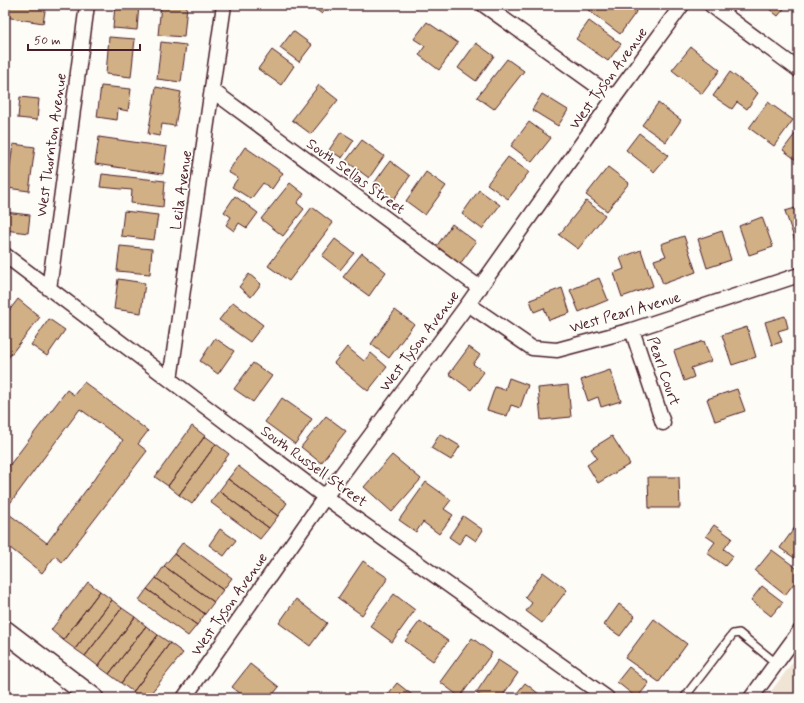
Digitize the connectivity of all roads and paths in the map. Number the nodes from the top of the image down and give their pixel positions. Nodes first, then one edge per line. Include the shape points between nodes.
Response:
1 (87, 5) edge
2 (224, 5) edge
3 (484, 5) edge
4 (682, 5) edge
5 (711, 5) edge
6 (797, 65) edge
7 (213, 92) junction
8 (614, 98) junction
9 (5, 255) edge
10 (799, 275) edge
11 (480, 288) junction
12 (49, 289) junction
13 (468, 304) junction
14 (632, 330) junction
15 (170, 380) junction
16 (663, 423) dead end
17 (325, 497) junction
18 (5, 631) edge
19 (799, 632) edge
20 (776, 663) junction
21 (93, 698) edge
22 (184, 698) edge
23 (608, 698) edge
24 (684, 698) edge
25 (751, 698) edge

1 - 12 street, West Thornton Avenue
2 - 7 street, Leila Avenue
3 - 8 street
4 - 8 street, West Tyson Avenue
5 - 6 street
7 - 11 street, South Sellas Street
7 - 15 street, Leila Avenue
8 - 11 street, West Tyson Avenue
9 - 12 street, South Russell Street
10 - 14 street, West Pearl Avenue
11 - 13 street, West Tyson Avenue
12 - 15 street, South Russell Street
13 - 14 street, West Pearl Avenue via 532,348 557,350
13 - 17 street, West Tyson Avenue
14 - 16 street, Pearl Court
15 - 17 street, South Russell Street
17 - 22 street, West Tyson Avenue
17 - 23 street, South Russell Street
18 - 21 street
19 - 20 street
20 - 24 lane via 739,633 733,634
20 - 25 street

